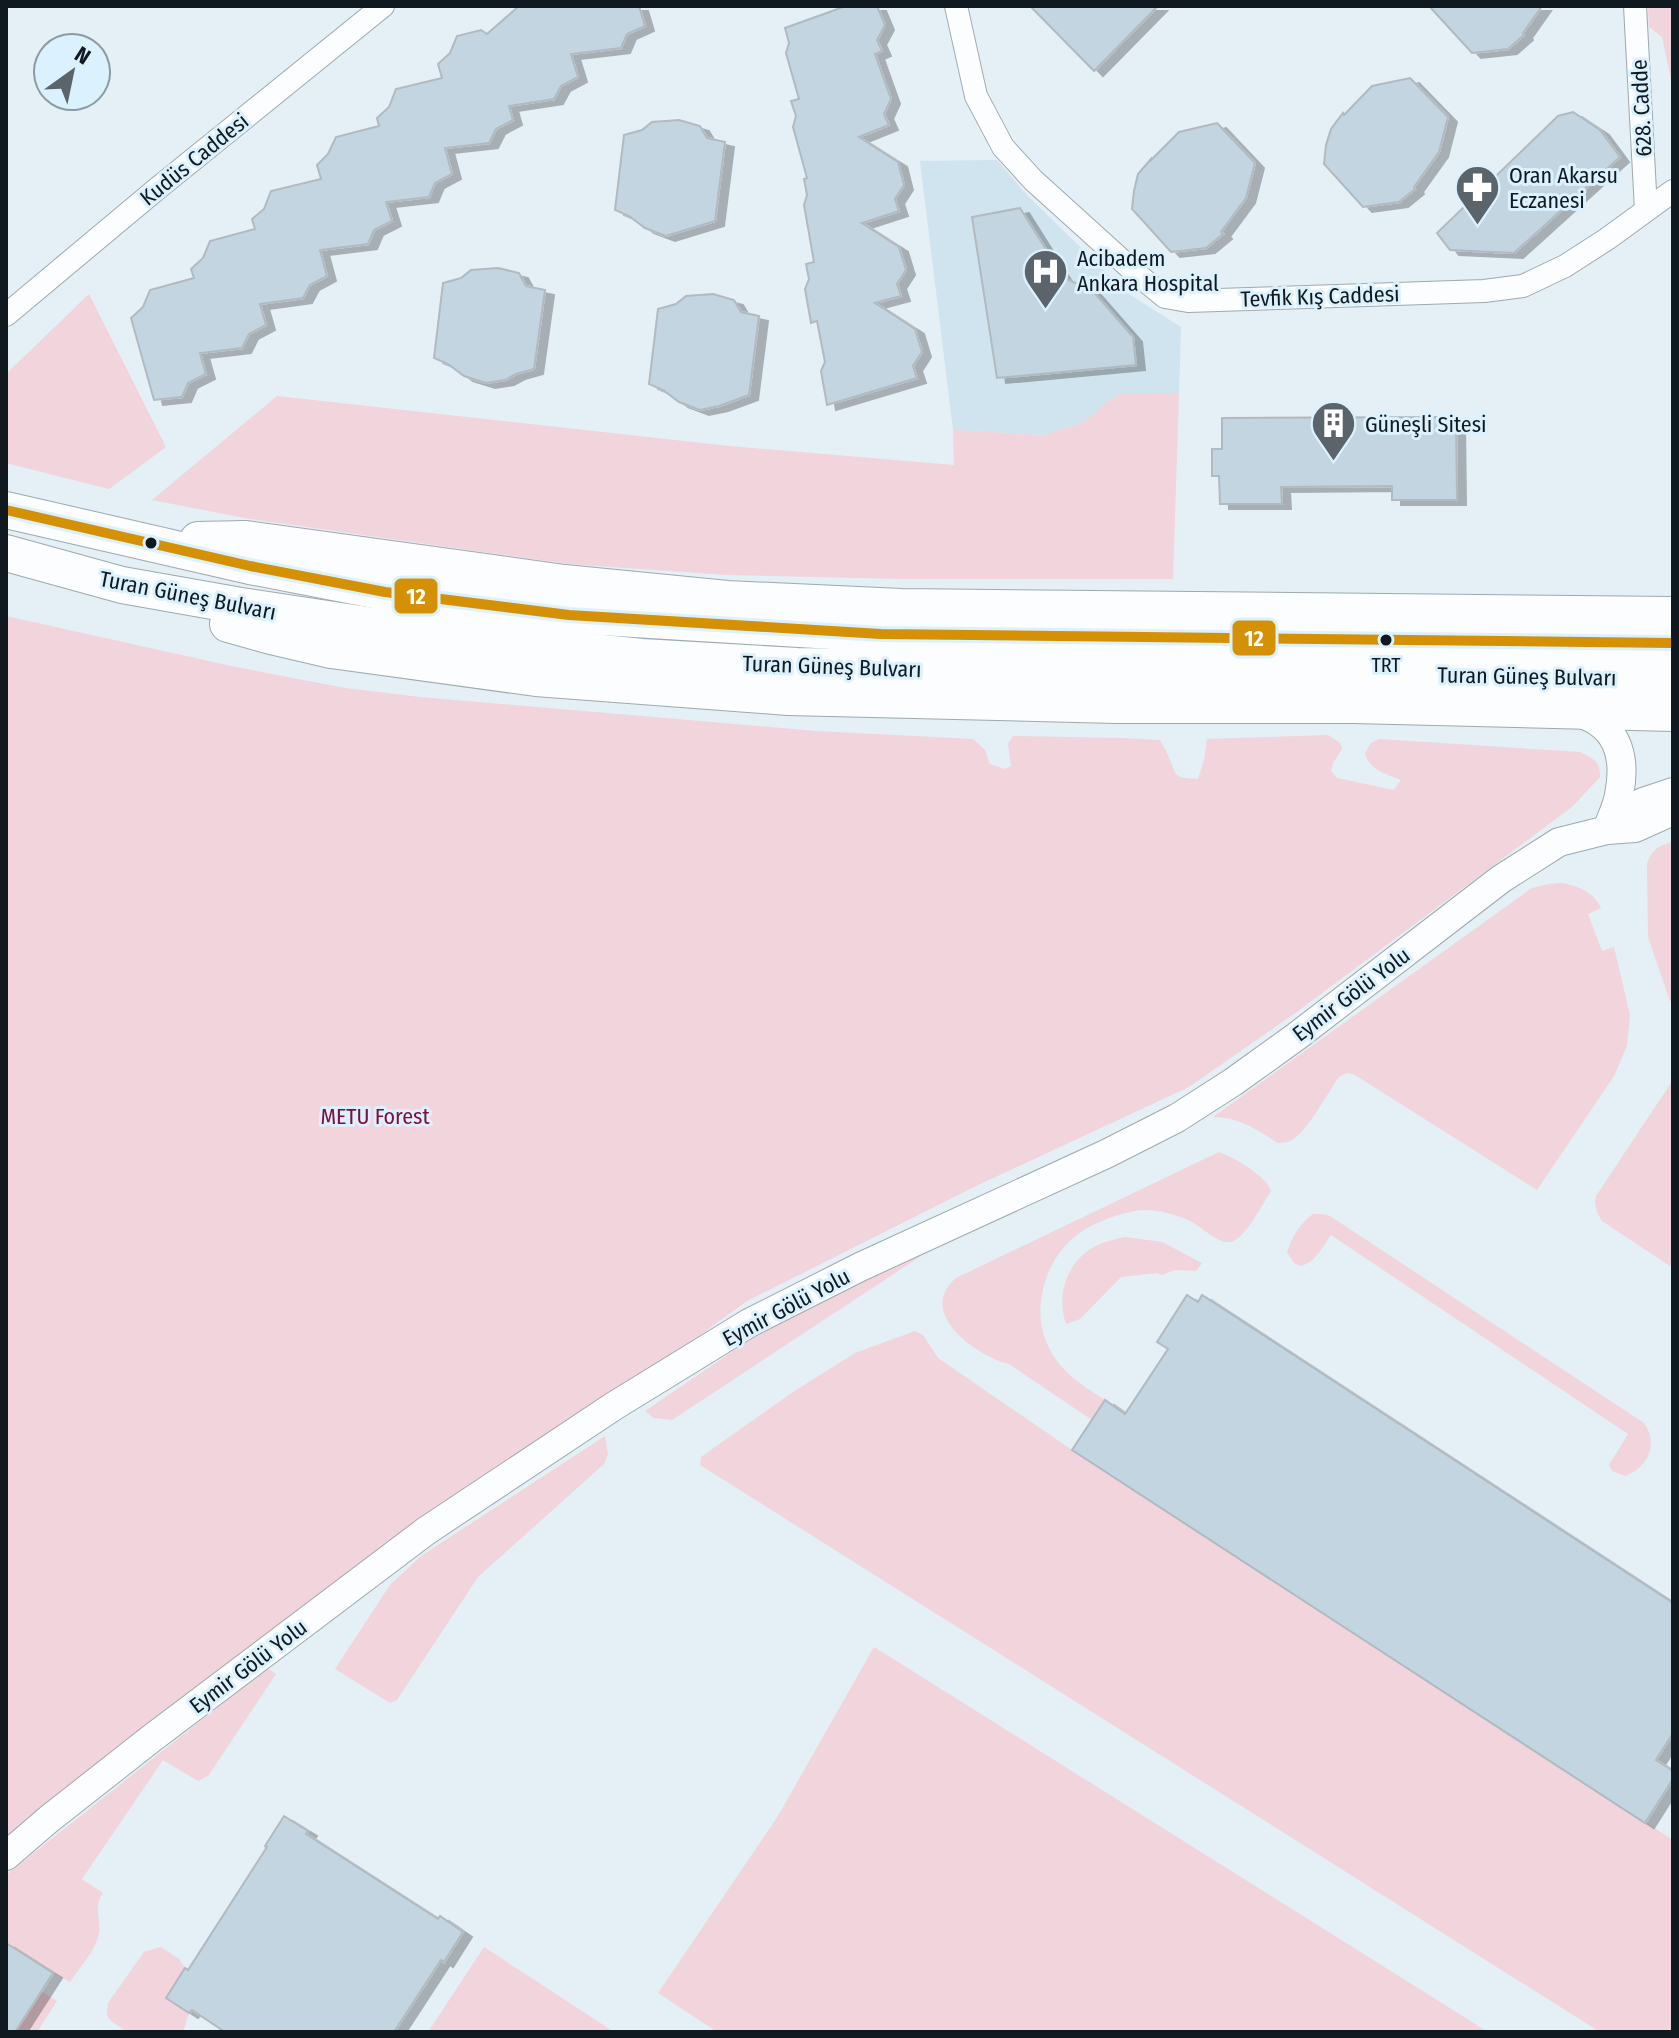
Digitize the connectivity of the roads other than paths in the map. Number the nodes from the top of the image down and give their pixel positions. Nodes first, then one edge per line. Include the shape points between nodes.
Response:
1 (383, 6) edge
2 (956, 6) edge
3 (1635, 6) edge
4 (1673, 191) edge
5 (1646, 210) junction
6 (6, 315) edge
7 (6, 510) edge
8 (6, 553) edge
9 (122, 585) junction
10 (1669, 645) edge
11 (1571, 710) junction
12 (1673, 713) edge
13 (1673, 792) edge
14 (1673, 811) edge
15 (1607, 830) junction
16 (6, 1856) edge

1 - 6 street, Kudüs Caddesi
2 - 5 street, Tevfik Kış Caddesi via 976,96 1003,147 1165,297 1188,301 1523,286 1565,266
3 - 5 street, 628. Cadde
4 - 5 street, Tevfik Kış Caddesi
7 - 10 main road, Turan Güneş Bulvarı via 385,592 600,617 881,634
8 - 9 main road, Turan Güneş Bulvarı
9 - 10 main road, Turan Güneş Bulvarı via 537,646 797,666 1301,675
9 - 11 main road via 217,620 331,650 536,678 880,700
11 - 12 main road
11 - 15 street via 1605,726 1620,755 1619,798
13 - 15 street via 1643,802
14 - 15 street, Eymir Gölü Yolu via 1635,828
15 - 16 street, Eymir Gölü Yolu via 1559,842 1501,879 1297,1036 1177,1118 749,1323 614,1406 426,1531

